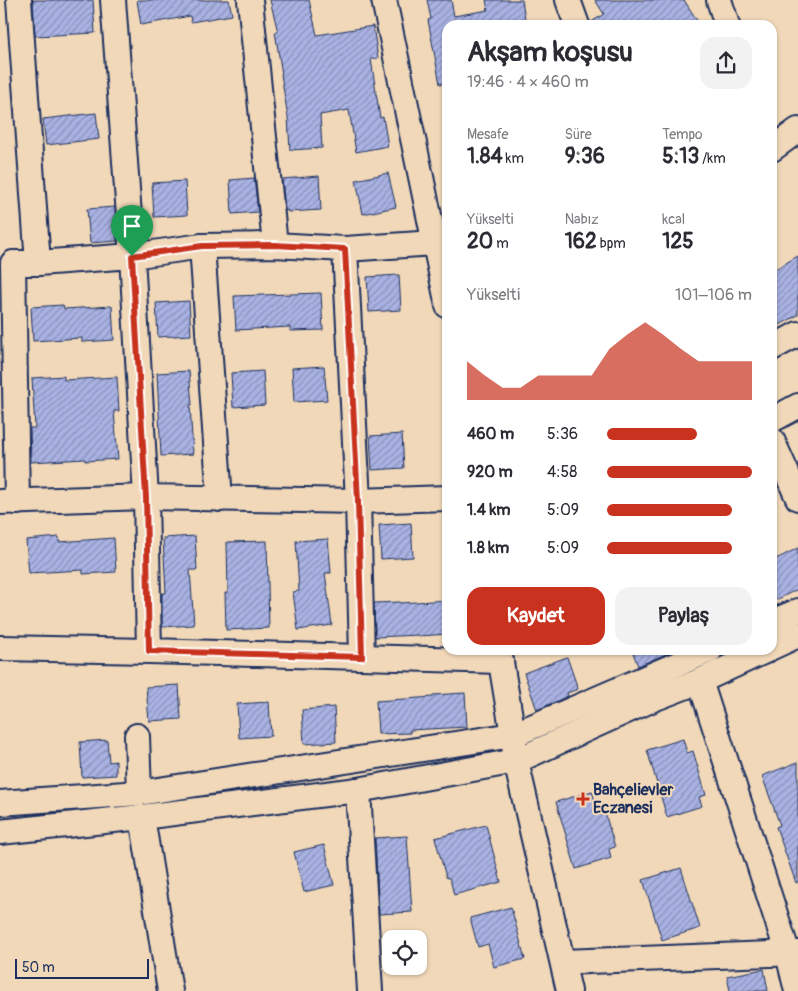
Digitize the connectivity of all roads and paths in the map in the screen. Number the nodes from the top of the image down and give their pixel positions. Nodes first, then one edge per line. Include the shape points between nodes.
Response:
1 (20, 0) edge
2 (113, 0) edge
3 (250, 0) edge
4 (384, 0) edge
5 (568, 0) edge
6 (719, 0) edge
7 (575, 20) edge
8 (725, 20) edge
9 (798, 130) edge
10 (777, 145) edge
11 (441, 242) edge
12 (275, 245) junction
13 (202, 246) junction
14 (345, 249) junction
15 (132, 256) junction
16 (6, 263) edge
17 (38, 263) junction
18 (798, 334) edge
19 (777, 345) edge
20 (798, 406) edge
21 (777, 417) edge
22 (777, 451) edge
23 (146, 498) junction
24 (442, 498) edge
25 (798, 498) edge
26 (220, 499) junction
27 (358, 501) junction
28 (8, 502) edge
29 (798, 611) edge
30 (777, 620) edge
31 (798, 636) edge
32 (777, 646) edge
33 (0, 648) edge
34 (149, 651) junction
35 (500, 655) edge
36 (698, 655) edge
37 (756, 655) edge
38 (362, 657) junction
39 (700, 681) junction
40 (513, 735) junction
41 (137, 736) dead end
42 (516, 761) junction
43 (358, 790) junction
44 (139, 793) junction
45 (0, 803) edge
46 (142, 817) junction
47 (0, 832) edge
48 (793, 954) edge
49 (563, 962) junction
50 (170, 991) edge
51 (370, 991) edge
52 (569, 991) edge
53 (797, 991) edge

1 - 17 street
2 - 15 street
3 - 12 street
4 - 11 street
5 - 7 street
6 - 8 street
9 - 10 street
11 - 14 street
12 - 13 street
12 - 14 street
13 - 15 street
13 - 26 street
14 - 27 street
15 - 17 street
15 - 23 street
16 - 17 street
16 - 28 street
18 - 19 street
20 - 21 street
22 - 25 street
23 - 26 street
23 - 28 street
23 - 34 street
24 - 27 street
26 - 27 street
27 - 38 street
29 - 30 street
31 - 32 street
33 - 34 street
34 - 38 street
35 - 38 street
35 - 40 street
36 - 40 street
37 - 39 street
39 - 42 street
39 - 48 street
40 - 42 street
40 - 44 street
41 - 44 street
42 - 43 street
42 - 49 street
43 - 46 street
43 - 51 street
44 - 45 street
46 - 47 street
46 - 50 street
48 - 49 street
48 - 53 street
49 - 52 street

